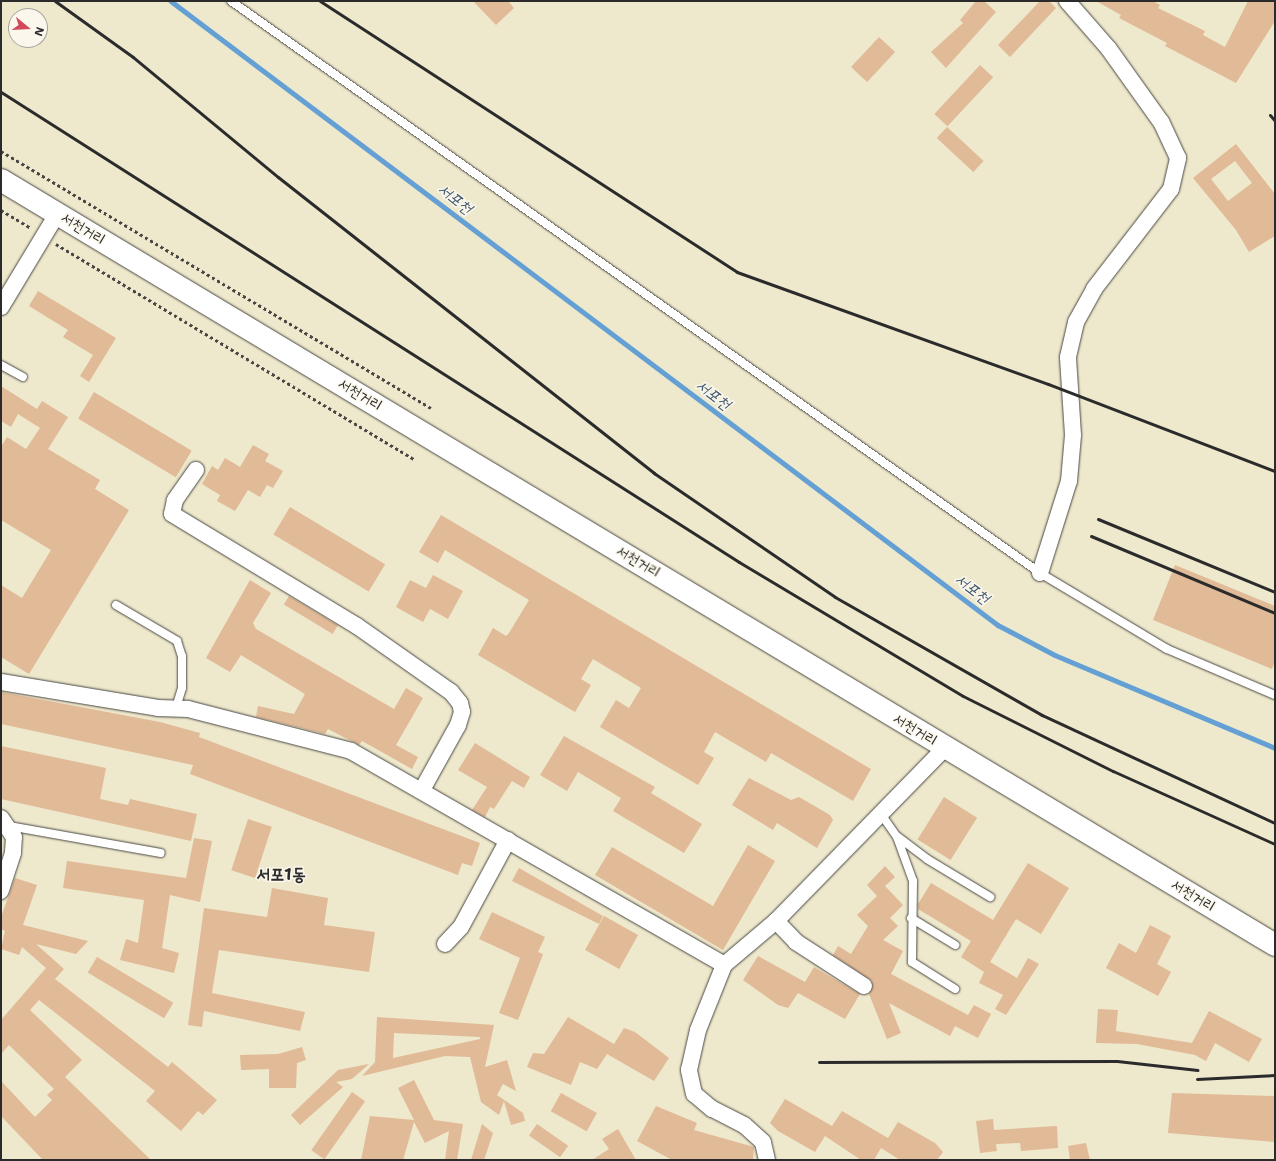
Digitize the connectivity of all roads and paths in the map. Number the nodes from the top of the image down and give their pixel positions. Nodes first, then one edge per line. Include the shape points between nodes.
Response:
1 (231, 1) edge
2 (1067, 1) edge
3 (1, 151) edge
4 (1, 180) edge
5 (1, 210) edge
6 (57, 214) junction
7 (44, 236) junction
8 (1, 307) edge
9 (1, 365) edge
10 (23, 377) dead end
11 (431, 408) dead end
12 (414, 459) dead end
13 (196, 470) dead end
14 (1040, 573) junction
15 (116, 605) dead end
16 (1, 682) edge
17 (1275, 695) edge
18 (176, 708) junction
19 (945, 748) junction
20 (422, 790) junction
21 (881, 814) junction
22 (5, 822) edge
23 (897, 837) junction
24 (508, 840) junction
25 (161, 853) dead end
26 (1, 891) edge
27 (990, 897) dead end
28 (911, 918) junction
29 (776, 921) junction
30 (446, 944) dead end
31 (955, 945) dead end
32 (1275, 945) edge
33 (724, 965) junction
34 (864, 986) dead end
35 (955, 989) dead end
36 (767, 1160) edge

1 - 14 lane
2 - 14 street via 1109,50 1162,122 1178,158 1171,189 1094,289 1076,322 1068,357 1073,436 1069,481
3 - 11 path
4 - 6 main road, 서천거리
5 - 7 path
6 - 7 street
6 - 19 main road, 서천거리
7 - 8 street
7 - 12 path
9 - 10 lane
13 - 20 street via 175,500 172,514 356,626 451,692 460,703 462,712 458,725
14 - 17 lane via 1167,649
15 - 18 lane via 177,642 182,656 182,688
16 - 18 street
18 - 20 street via 239,719 351,751
19 - 21 street
19 - 32 main road, 서천거리
20 - 24 street
21 - 23 lane
21 - 29 street
22 - 25 lane
22 - 26 street via 14,837 13,853
23 - 27 lane via 927,859
23 - 28 lane via 913,881
24 - 30 street via 461,927
24 - 33 street
28 - 31 lane
28 - 35 lane via 912,962
29 - 33 street
29 - 34 street via 796,942
33 - 36 street via 698,1030 688,1070 694,1094 758,1138

